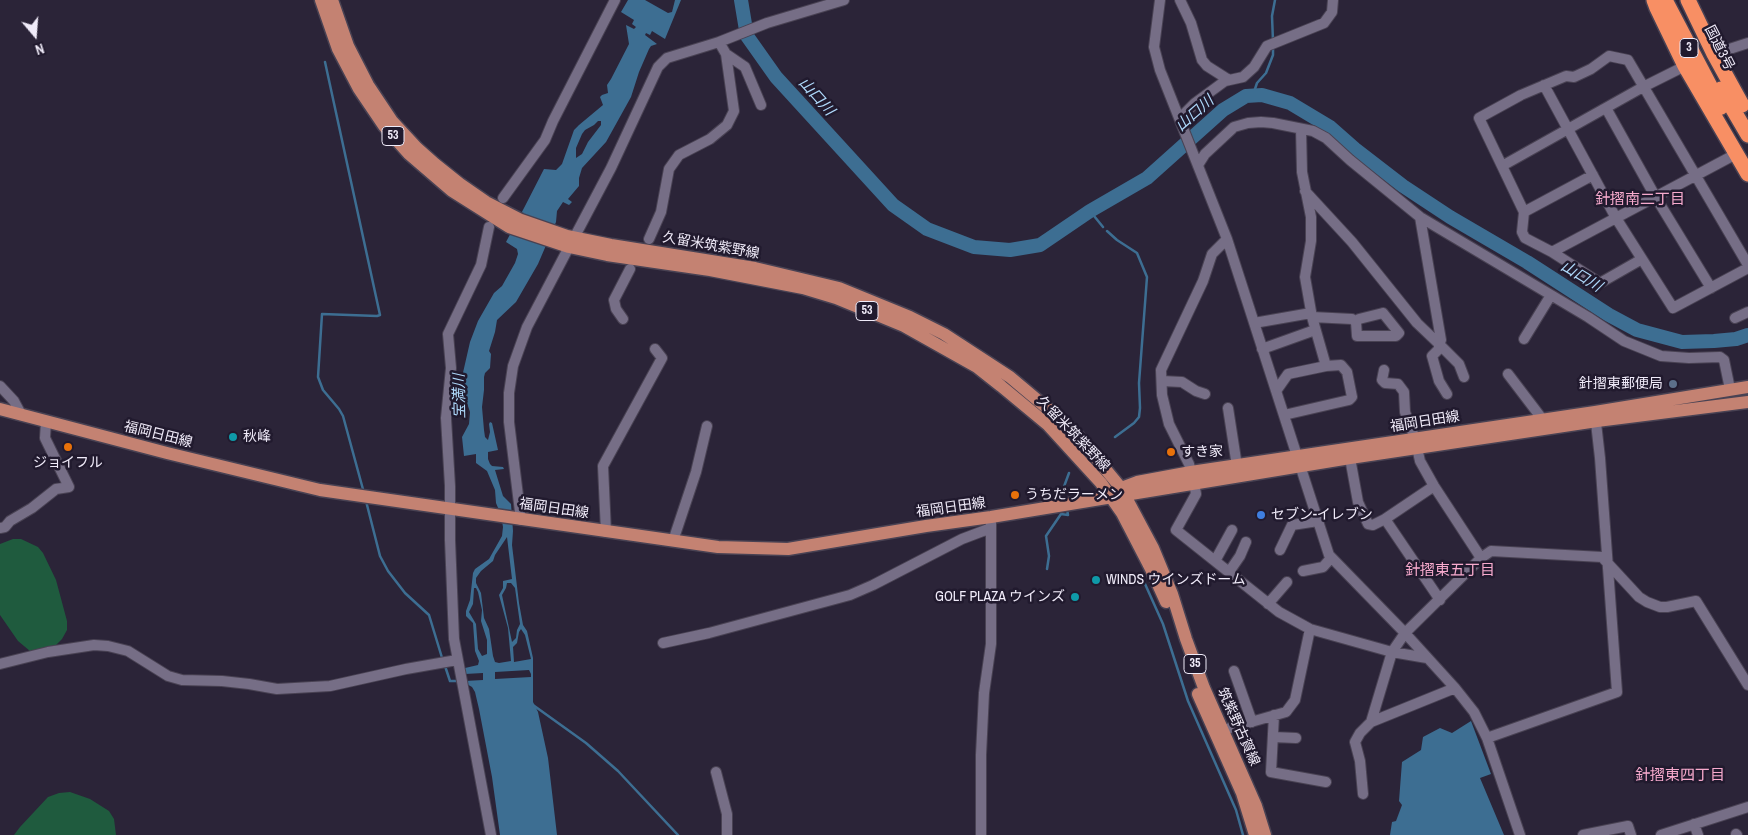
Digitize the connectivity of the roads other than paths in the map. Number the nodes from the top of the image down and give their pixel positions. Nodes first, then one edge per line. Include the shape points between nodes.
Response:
1 (321, 0) edge
2 (332, 0) edge
3 (615, 0) edge
4 (844, 0) edge
5 (1160, 0) edge
6 (1180, 0) edge
7 (1333, 0) edge
8 (1654, 0) edge
9 (1665, 0) edge
10 (1677, 0) edge
11 (1688, 0) edge
12 (720, 41) junction
13 (1748, 43) edge
14 (726, 54) junction
15 (1714, 54) junction
16 (1686, 66) junction
17 (1229, 80) junction
18 (1544, 85) junction
19 (1642, 87) junction
20 (760, 105) dead end
21 (1606, 108) junction
22 (1748, 115) edge
23 (1181, 121) junction
24 (1568, 128) junction
25 (1301, 129) junction
26 (1748, 135) edge
27 (1742, 154) edge
28 (1198, 163) junction
29 (1502, 166) junction
30 (1748, 174) edge
31 (1593, 175) junction
32 (1695, 176) junction
33 (1305, 191) junction
34 (1655, 196) junction
35 (503, 198) dead end
36 (1524, 212) junction
37 (1420, 217) junction
38 (1616, 218) junction
39 (518, 224) junction
40 (489, 227) dead end
41 (649, 239) dead end
42 (1226, 239) junction
43 (568, 242) junction
44 (1552, 252) junction
45 (1642, 259) junction
46 (630, 269) dead end
47 (1747, 270) edge
48 (1711, 288) junction
49 (1551, 295) junction
50 (1748, 312) edge
51 (1311, 315) junction
52 (1735, 318) dead end
53 (623, 319) dead end
54 (1356, 322) dead end
55 (1254, 323) junction
56 (1315, 330) junction
57 (1524, 339) dead end
58 (1439, 344) junction
59 (655, 349) dead end
60 (1262, 349) junction
61 (1326, 366) junction
62 (1384, 370) dead end
63 (1508, 374) dead end
64 (1464, 377) dead end
65 (1162, 381) junction
66 (0, 386) edge
67 (1748, 387) edge
68 (1730, 389) junction
69 (1276, 391) junction
70 (1205, 394) dead end
71 (1447, 394) dead end
72 (1748, 402) edge
73 (1228, 408) dead end
74 (0, 409) edge
75 (21, 414) junction
76 (1284, 415) junction
77 (1596, 416) junction
78 (46, 421) junction
79 (1544, 424) junction
80 (707, 426) dead end
81 (1416, 444) junction
82 (1350, 458) junction
83 (1299, 462) junction
84 (1238, 466) junction
85 (1193, 477) junction
86 (1434, 486) junction
87 (1119, 493) junction
88 (454, 510) junction
89 (518, 519) junction
90 (1385, 519) junction
91 (1318, 521) junction
92 (991, 523) junction
93 (0, 528) edge
94 (1232, 530) dead end
95 (606, 532) junction
96 (673, 541) junction
97 (1246, 542) dead end
98 (1280, 550) dead end
99 (1331, 558) junction
100 (1481, 558) junction
101 (1215, 561) junction
102 (1607, 562) junction
103 (1303, 571) dead end
104 (1229, 572) junction
105 (1287, 582) dead end
106 (1440, 600) junction
107 (1268, 604) junction
108 (1310, 629) junction
109 (1406, 633) junction
110 (663, 643) dead end
111 (1392, 652) junction
112 (1427, 658) junction
113 (457, 660) junction
114 (0, 664) edge
115 (1234, 671) dead end
116 (1748, 685) edge
117 (1455, 688) junction
118 (1274, 715) junction
119 (1252, 722) junction
120 (1371, 722) junction
121 (1224, 730) junction
122 (1273, 737) junction
123 (1296, 738) dead end
124 (1487, 738) junction
125 (716, 772) dead end
126 (1326, 782) dead end
127 (1363, 794) dead end
128 (1748, 807) edge
129 (1694, 824) junction
130 (491, 835) edge
131 (727, 835) edge
132 (981, 835) edge
133 (1256, 835) edge
134 (1265, 835) edge
135 (1520, 835) edge
136 (1583, 835) edge
137 (1631, 835) edge
138 (1661, 835) edge
139 (1698, 835) edge

1 - 39 main road, 久留米筑紫野線 / 53 via 338,49 359,90 384,126 409,154 452,191 480,209
2 - 39 main road, 久留米筑紫野線 / 53 via 348,46 392,121 417,148 460,184
3 - 35 street via 545,140
4 - 12 street via 766,23
5 - 23 street via 1154,47
6 - 17 street via 1202,60
7 - 17 street via 1332,12 1324,23 1266,46 1249,72
8 - 16 highway
9 - 27 highway, 国道3号 / 3
10 - 26 highway, 国道3号 / 3
11 - 15 highway
12 - 14 street
12 - 43 street via 667,58 658,67 611,168
13 - 15 street
14 - 20 street via 745,67
14 - 41 street via 734,111 726,125 710,139 679,155 669,169 661,212
15 - 22 highway
16 - 19 street
16 - 27 highway
17 - 23 street via 1195,104
18 - 19 street via 1566,76 1574,77 1609,56 1628,60
18 - 24 street
18 - 29 street via 1479,118
19 - 21 street
19 - 32 street
21 - 24 street
21 - 34 street
23 - 28 street
24 - 29 street
24 - 31 street
25 - 28 street via 1248,123 1234,128
25 - 33 street
25 - 37 street via 1326,138
27 - 30 highway
27 - 32 street
28 - 42 street
29 - 36 street
31 - 36 street
31 - 38 street
32 - 34 street
32 - 47 street
33 - 51 street via 1311,217 1305,277
33 - 58 street via 1352,242 1418,324
34 - 38 street
34 - 48 street
36 - 44 street via 1522,232 1525,238
37 - 49 street
37 - 58 street via 1441,340
38 - 44 street
38 - 45 street
39 - 43 main road, 久留米筑紫野線 / 53
40 - 88 street via 481,265 448,334 452,368 446,418
42 - 55 street
42 - 65 street via 1212,254 1203,281 1161,370
43 - 87 main road, 久留米筑紫野線 / 53 via 607,255 803,288 904,326 977,367 1029,408
43 - 89 street via 527,327 513,366 509,422
44 - 45 street via 1600,283
45 - 48 street via 1673,308
46 - 53 street via 614,300
47 - 48 street
49 - 57 street
49 - 68 street via 1624,341 1661,356 1720,357 1724,360
50 - 52 street
51 - 54 street
51 - 55 street
51 - 56 street
55 - 60 street
56 - 60 street
56 - 61 street
58 - 64 street via 1459,364
58 - 71 street via 1439,349 1432,356 1439,381
59 - 95 street via 662,358 603,466
60 - 69 street
61 - 69 street via 1288,374
61 - 76 street via 1341,365 1347,372 1352,397
62 - 81 street via 1382,380 1398,384 1404,392 1405,412
63 - 79 street
65 - 70 street via 1182,382
65 - 85 street via 1169,424
66 - 75 street
67 - 68 main road, 福岡日田線
68 - 77 main road, 福岡日田線
69 - 76 street
72 - 77 main road, 福岡日田線
73 - 84 street
74 - 75 main road, 福岡日田線
75 - 78 main road, 福岡日田線
76 - 83 street
77 - 79 main road, 福岡日田線
77 - 102 street
78 - 88 main road, 福岡日田線 via 320,490
78 - 93 street via 46,438 69,487 56,489 10,521 5,528
79 - 81 main road, 福岡日田線
80 - 96 street
81 - 82 main road, 福岡日田線
81 - 83 main road, 福岡日田線
81 - 86 street via 1420,461
82 - 83 main road, 福岡日田線
82 - 90 street via 1358,502 1368,524
83 - 84 main road, 福岡日田線
83 - 85 main road, 福岡日田線
83 - 91 street
84 - 85 main road, 福岡日田線
85 - 87 main road, 福岡日田線
85 - 101 street via 1196,494 1176,530
86 - 90 street
86 - 100 street
87 - 92 main road, 福岡日田線
87 - 121 main road, 筑紫野古賀線 / 35 via 1153,548 1204,688
87 - 133 main road, 筑紫野古賀線 / 35 via 1165,600 1201,702 1242,793
88 - 89 main road, 福岡日田線
88 - 113 street via 454,639
89 - 95 main road, 福岡日田線
90 - 106 street
91 - 98 street via 1292,524
91 - 99 street
92 - 96 main road, 福岡日田線 via 926,526 788,549 718,547
92 - 110 street via 850,595
92 - 132 street via 990,644 981,755
94 - 101 street
95 - 96 main road, 福岡日田線
97 - 104 street
99 - 103 street via 1324,566
99 - 109 street
100 - 102 street via 1491,551 1602,557
100 - 106 street
101 - 104 street
102 - 116 street via 1647,602 1667,607 1696,601
102 - 124 street via 1617,692
104 - 107 street
105 - 107 street
106 - 109 street
107 - 108 street
108 - 111 street
108 - 118 street via 1294,700 1286,712
109 - 111 street
109 - 112 street
111 - 112 street
111 - 120 street
112 - 117 street
113 - 114 street via 330,686 277,689 182,680 168,676 128,651 108,646 48,652
113 - 130 street
115 - 119 street
117 - 120 street
117 - 124 street via 1474,712
118 - 119 street
118 - 122 street
119 - 121 street
120 - 127 street via 1355,742
121 - 134 main road, 筑紫野古賀線 / 35
122 - 123 street
122 - 126 street via 1271,772
124 - 135 street
125 - 131 street via 727,814
128 - 129 street
129 - 138 street
129 - 139 street
136 - 137 street via 1628,826

